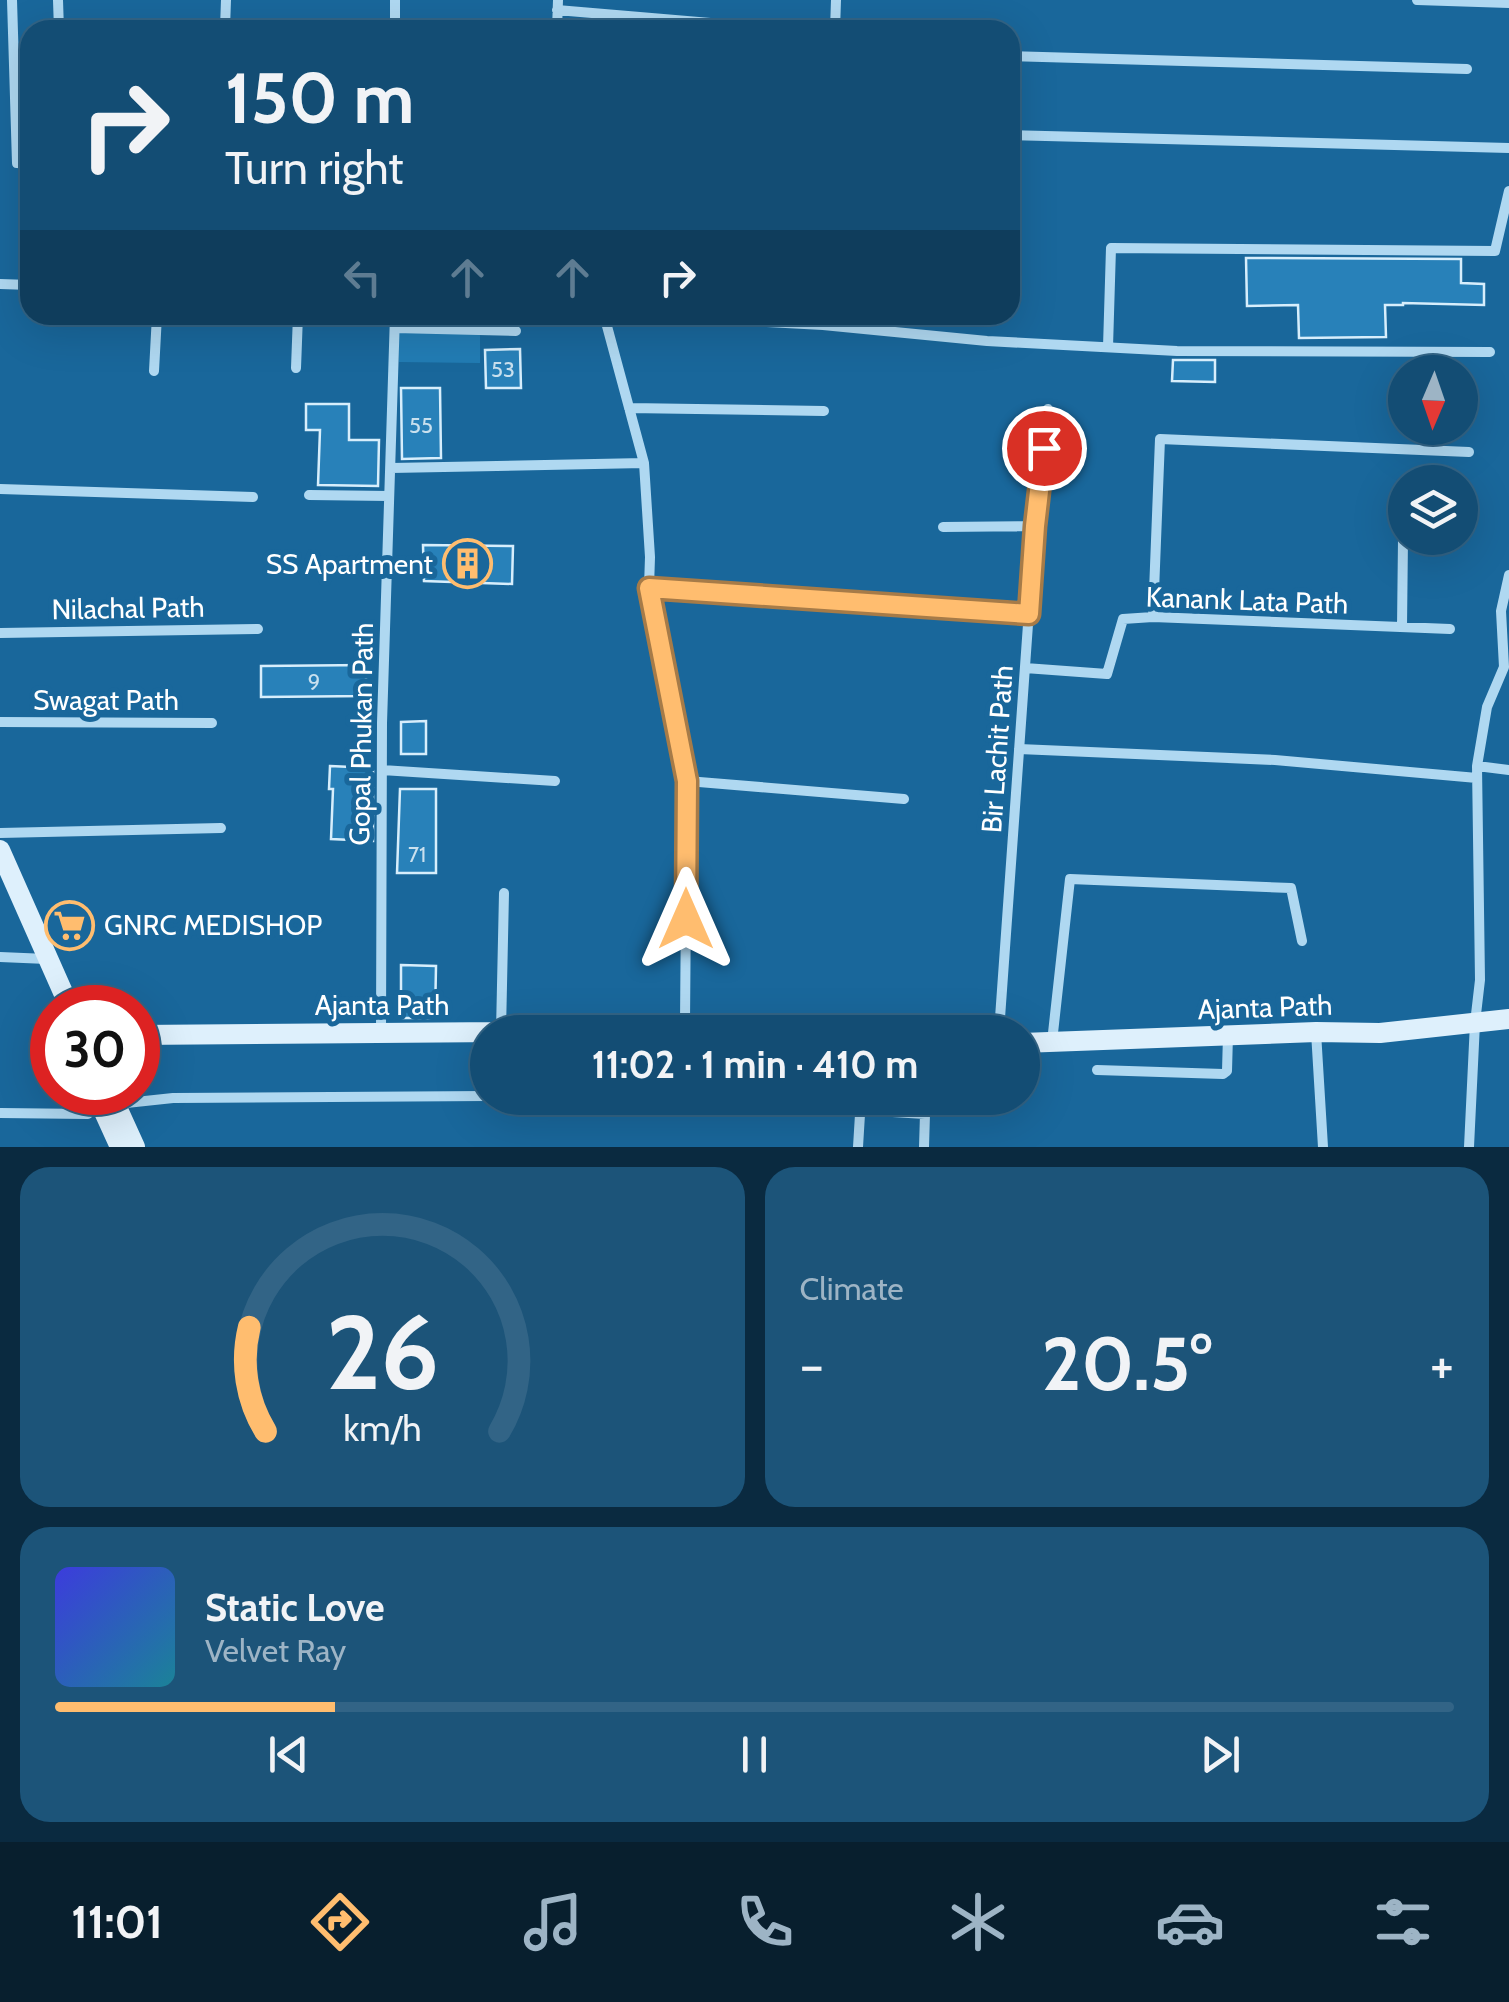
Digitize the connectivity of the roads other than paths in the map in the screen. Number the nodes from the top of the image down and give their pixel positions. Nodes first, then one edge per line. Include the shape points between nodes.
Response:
1 (12, 0) edge
2 (1417, 0) edge
3 (1509, 3) edge
4 (558, 5) edge
5 (698, 20) edge
6 (1020, 56) edge
7 (1467, 69) dead end
8 (1020, 135) edge
9 (1509, 148) edge
10 (20, 163) edge
11 (1509, 191) edge
12 (156, 325) edge
13 (298, 325) edge
14 (396, 325) edge
15 (607, 325) edge
16 (862, 325) edge
17 (396, 328) junction
18 (516, 331) dead end
19 (1108, 347) junction
20 (1490, 352) dead end
21 (296, 368) dead end
22 (154, 371) dead end
23 (629, 408) junction
24 (1048, 408) dead end
25 (824, 411) dead end
26 (1468, 452) dead end
27 (644, 462) junction
28 (391, 468) junction
29 (0, 489) edge
30 (309, 496) dead end
31 (389, 496) junction
32 (253, 497) dead end
33 (1035, 526) junction
34 (943, 528) dead end
35 (1402, 555) edge
36 (1509, 575) edge
37 (649, 588) junction
38 (1029, 614) junction
39 (1153, 617) junction
40 (1402, 628) junction
41 (258, 629) dead end
42 (1450, 629) dead end
43 (0, 633) edge
44 (1025, 668) junction
45 (0, 722) edge
46 (212, 723) dead end
47 (1019, 749) junction
48 (1476, 766) junction
49 (382, 770) junction
50 (1509, 770) edge
51 (1478, 778) junction
52 (555, 781) dead end
53 (687, 781) junction
54 (904, 798) dead end
55 (221, 828) dead end
56 (0, 832) edge
57 (0, 852) edge
58 (0, 883) edge
59 (504, 894) dead end
60 (1302, 940) dead end
61 (0, 957) edge
62 (41, 958) junction
63 (49, 985) edge
64 (57, 985) edge
65 (501, 1015) edge
66 (685, 1015) edge
67 (1000, 1015) edge
68 (1509, 1019) edge
69 (1474, 1023) junction
70 (470, 1032) edge
71 (1316, 1032) junction
72 (380, 1033) junction
73 (160, 1035) edge
74 (1228, 1036) junction
75 (1040, 1042) edge
76 (1052, 1042) junction
77 (1097, 1070) dead end
78 (470, 1096) edge
79 (160, 1098) edge
80 (0, 1114) edge
81 (30, 1114) edge
82 (105, 1115) edge
83 (121, 1115) edge
84 (860, 1115) edge
85 (925, 1115) edge
86 (120, 1147) edge
87 (136, 1147) edge
88 (858, 1147) edge
89 (924, 1147) edge
90 (1323, 1147) edge
91 (1469, 1147) edge

1 - 10 street
2 - 3 street
4 - 5 street
6 - 7 street
8 - 9 street
11 - 19 street via 1495,251 1111,248
12 - 22 street
13 - 21 street
14 - 17 street, Gopal Phukan Path
15 - 23 street
16 - 19 street
17 - 18 street
17 - 28 street, Gopal Phukan Path
19 - 20 street
23 - 25 street
23 - 27 street
24 - 33 street, Bir Lachit Path
26 - 39 street via 1160,439
27 - 28 street
27 - 37 street
28 - 31 street, Gopal Phukan Path
29 - 32 street
30 - 31 street
31 - 49 street, Gopal Phukan Path
33 - 34 street
33 - 38 street, Bir Lachit Path
35 - 40 street
36 - 48 street via 1501,612 1504,667 1487,707
37 - 38 street
37 - 53 street
38 - 44 street, Bir Lachit Path
39 - 40 street, Kanank Lata Path
39 - 44 street, Kanank Lata Path via 1123,620 1107,674
40 - 42 street, Kanank Lata Path
41 - 43 street, Nilachal Path
44 - 47 street, Bir Lachit Path
45 - 46 street, Swagat Path
47 - 51 street via 1275,760
47 - 67 street, Bir Lachit Path
48 - 50 street
48 - 51 street
49 - 52 street
49 - 72 street, Gopal Phukan Path
51 - 69 street via 1480,980
53 - 54 street
53 - 66 street
55 - 56 street
57 - 62 street
58 - 62 street
59 - 65 street
60 - 76 street via 1292,888 1070,879
61 - 62 street
62 - 63 street
62 - 64 street
68 - 69 street, Ajanta Path
69 - 71 street, Ajanta Path
69 - 91 street
70 - 72 street, Ajanta Path
71 - 74 street, Ajanta Path
71 - 90 street
72 - 73 street, Ajanta Path
74 - 76 street, Ajanta Path
74 - 77 street via 1223,1074
75 - 76 street, Ajanta Path
78 - 79 street
80 - 81 street
82 - 86 street
83 - 87 street
84 - 88 street
85 - 89 street

